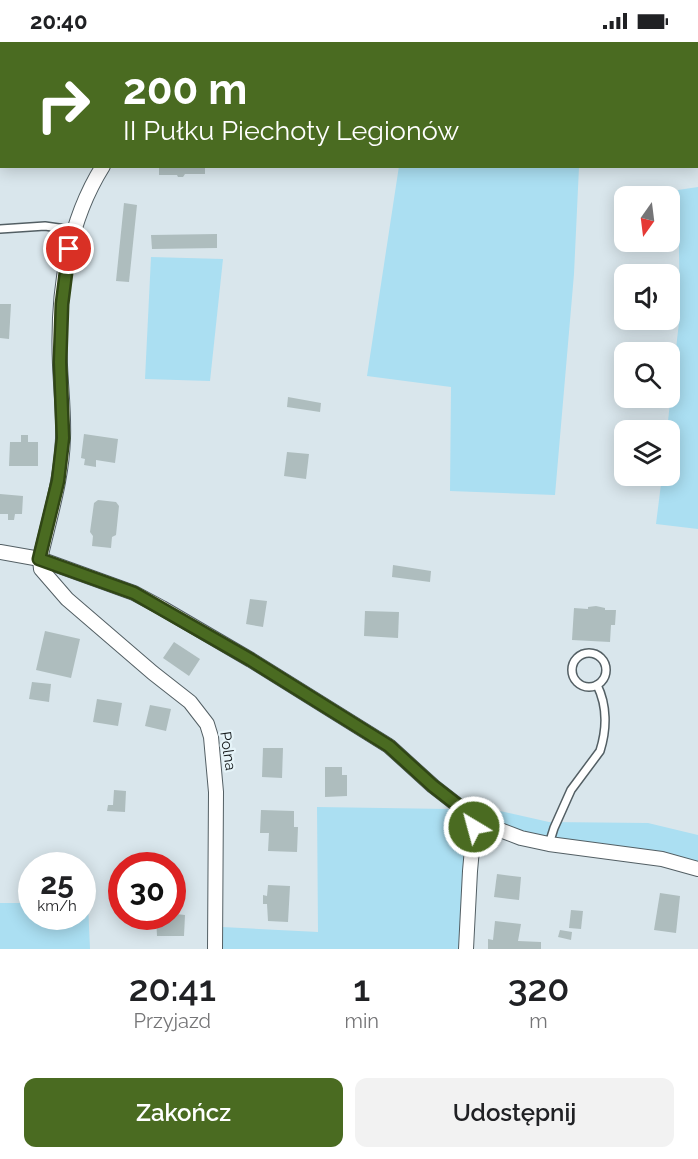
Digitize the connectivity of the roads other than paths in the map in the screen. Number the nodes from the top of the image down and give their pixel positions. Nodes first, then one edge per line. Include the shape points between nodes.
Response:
1 (102, 168) edge
2 (0, 229) edge
3 (73, 230) junction
4 (0, 552) edge
5 (39, 559) junction
6 (597, 685) junction
7 (469, 814) junction
8 (549, 844) junction
9 (698, 869) edge
10 (215, 949) edge
11 (466, 949) edge

1 - 3 street
2 - 3 lane via 45,226
3 - 5 street via 62,304 63,438 58,481
4 - 5 street
5 - 7 street via 134,593 251,660 389,746
5 - 10 street, Polna via 41,569 67,598 190,702 207,724 216,792
6 - 6 lane via 604,676 602,660 592,654 580,656 573,664 573,676 585,687
6 - 8 lane via 604,707 600,751 571,790
7 - 8 street via 521,838
7 - 11 street via 474,827
8 - 9 street via 662,859

